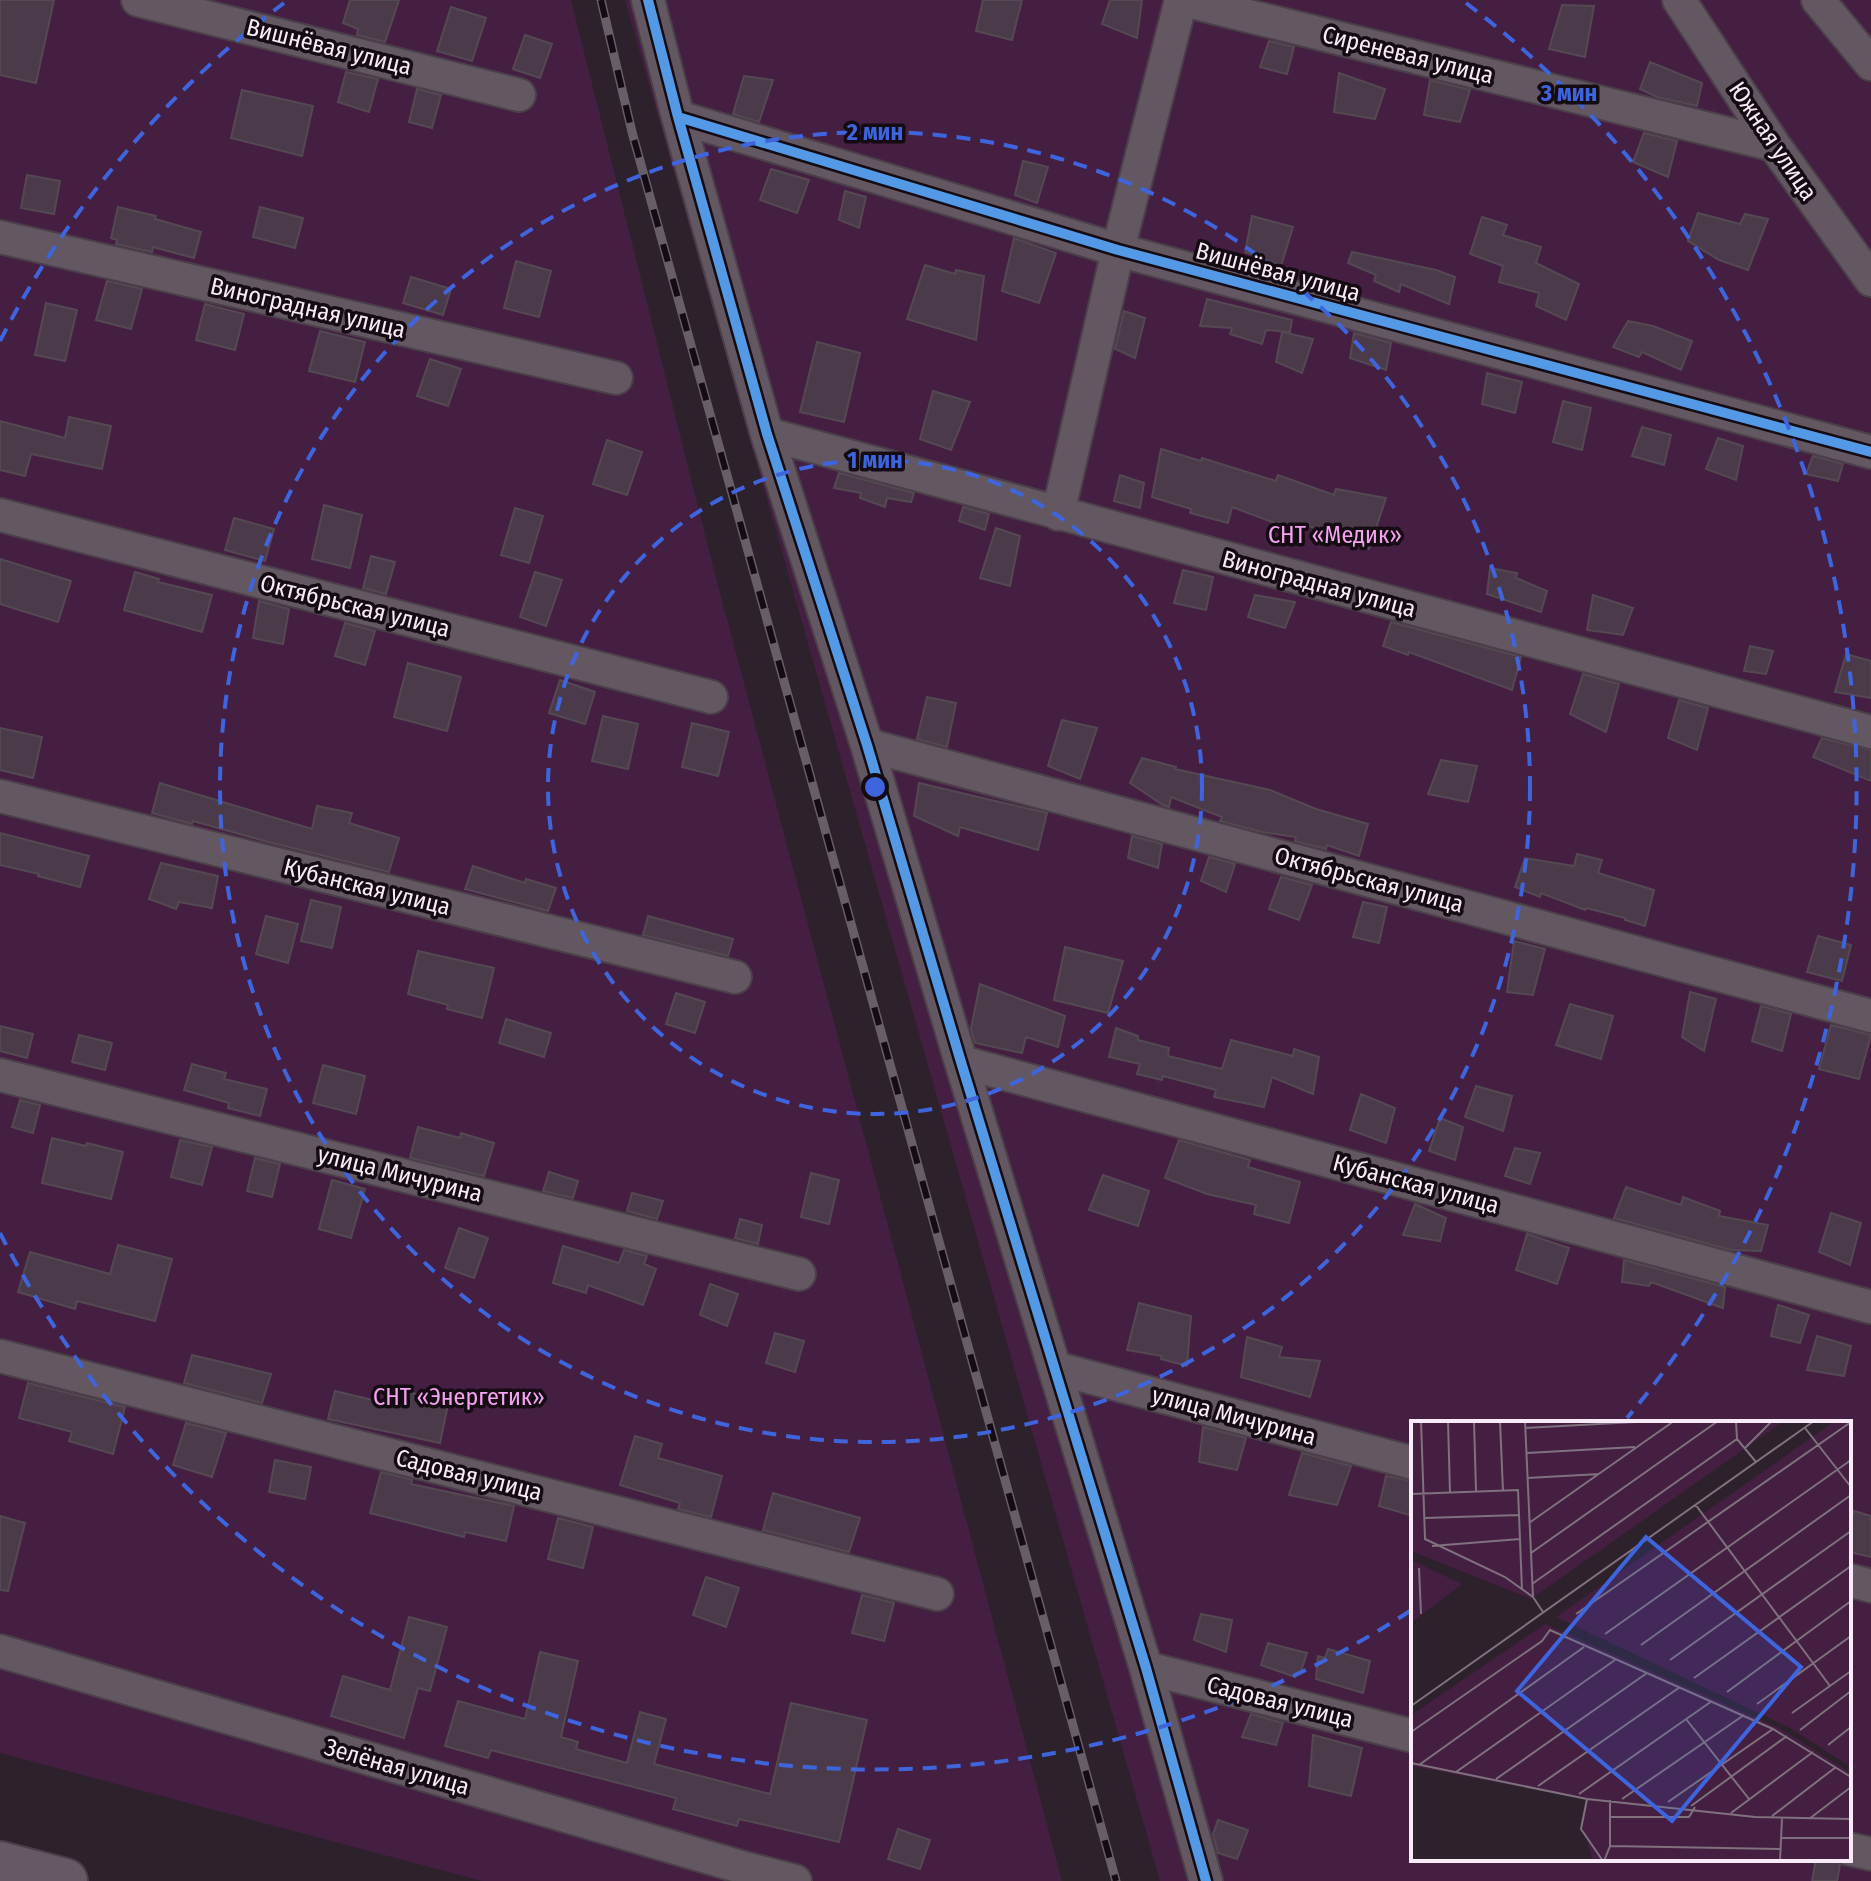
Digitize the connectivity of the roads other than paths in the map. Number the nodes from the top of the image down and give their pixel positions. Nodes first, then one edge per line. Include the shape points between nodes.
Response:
1 (138, 0) edge
2 (648, 0) edge
3 (1182, 0) edge
4 (1679, 0) edge
5 (1818, 0) edge
6 (1871, 64) edge
7 (519, 95) dead end
8 (678, 117) junction
9 (1774, 145) junction
10 (0, 237) edge
11 (1118, 250) junction
12 (1871, 280) edge
13 (616, 378) dead end
14 (767, 434) junction
15 (1871, 452) edge
16 (1058, 514) junction
17 (0, 515) edge
18 (711, 697) dead end
19 (1871, 732) edge
20 (867, 745) junction
21 (0, 796) edge
22 (735, 977) dead end
23 (1871, 1016) edge
24 (961, 1062) junction
25 (0, 1075) edge
26 (799, 1274) dead end
27 (1871, 1307) edge
28 (0, 1356) edge
29 (1055, 1368) junction
30 (1411, 1462) edge
31 (1851, 1581) edge
32 (1871, 1586) edge
33 (937, 1594) dead end
34 (0, 1651) edge
35 (1146, 1668) junction
36 (1411, 1735) edge
37 (1851, 1849) edge
38 (1871, 1854) edge
39 (0, 1864) edge
40 (65, 1881) edge
41 (795, 1881) edge
42 (1206, 1881) edge

1 - 7 street, Вишнёвая улица
2 - 8 street
3 - 9 street, Сиреневая улица
3 - 11 street
4 - 9 street, Южная улица
5 - 6 street
8 - 11 street, Вишнёвая улица
8 - 14 street
9 - 12 street, Южная улица
10 - 13 street, Виноградная улица
11 - 15 street, Вишнёвая улица
11 - 16 street
14 - 16 street, Виноградная улица
14 - 20 street
16 - 19 street, Виноградная улица
17 - 18 street, Октябрьская улица
20 - 23 street, Октябрьская улица
20 - 24 street
21 - 22 street, Кубанская улица
24 - 27 street, Кубанская улица
24 - 29 street
25 - 26 street, улица Мичурина
28 - 33 street, Садовая улица
29 - 30 street, улица Мичурина
29 - 35 street
31 - 32 street
34 - 41 street, Зелёная улица
35 - 36 street, Садовая улица
35 - 42 street
37 - 38 street
39 - 40 highway

